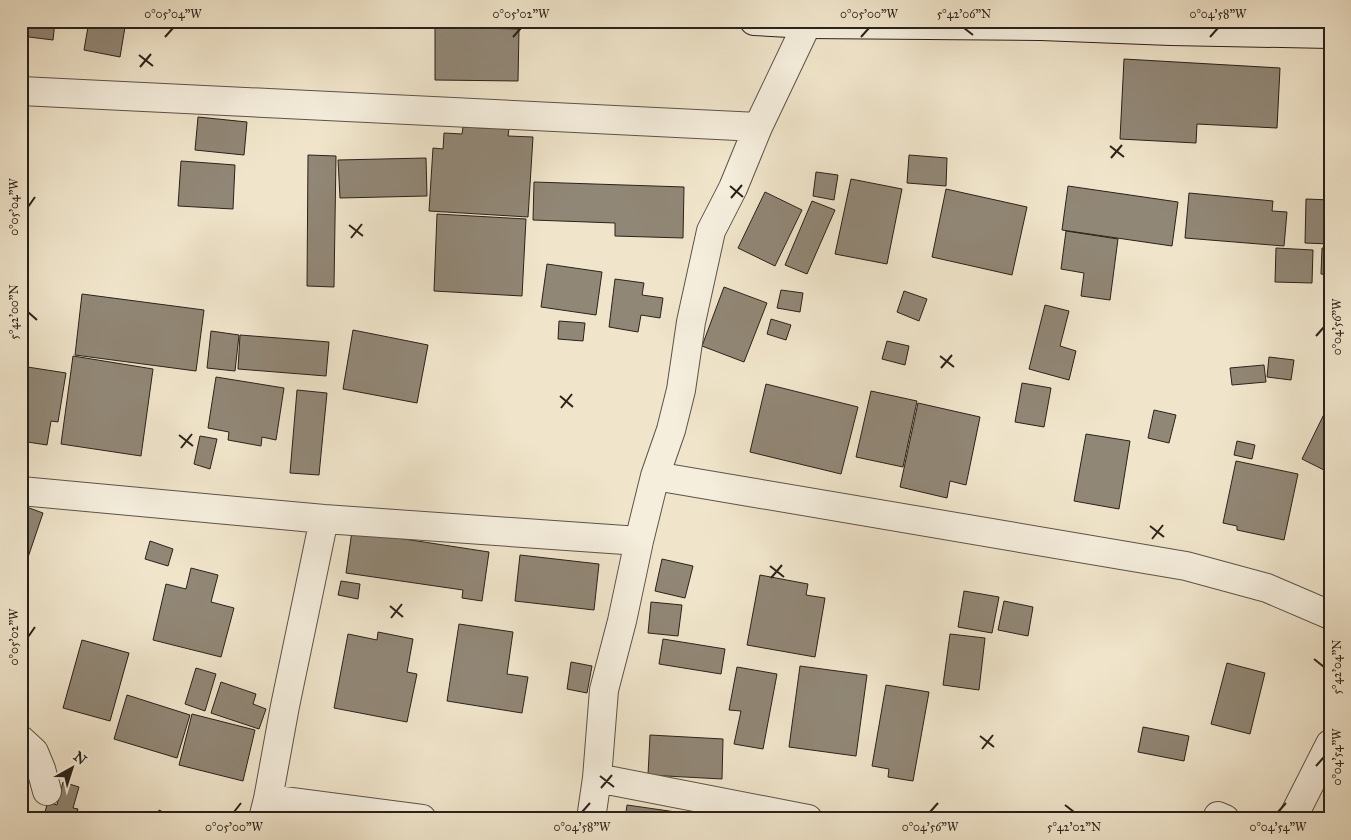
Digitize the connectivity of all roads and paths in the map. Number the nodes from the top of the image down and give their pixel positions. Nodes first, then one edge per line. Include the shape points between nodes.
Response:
1 (754, 21) edge
2 (807, 24) junction
3 (1170, 26) edge
4 (1330, 34) edge
5 (21, 91) edge
6 (758, 127) junction
7 (655, 476) junction
8 (21, 491) edge
9 (324, 519) junction
10 (639, 542) junction
11 (1330, 615) edge
12 (21, 740) edge
13 (1330, 744) edge
14 (597, 778) junction
15 (47, 791) dead end
16 (266, 809) edge
17 (422, 819) edge
18 (591, 819) edge
19 (808, 819) edge
20 (1292, 819) edge

1 - 2 street
2 - 3 street
2 - 6 street
3 - 4 street
5 - 6 street
6 - 7 street via 711,231 691,322 681,390
7 - 10 street
7 - 11 street via 1186,566 1267,588
8 - 9 street
9 - 10 street
9 - 16 street
10 - 14 street via 604,690
12 - 15 street via 34,752
13 - 20 street
14 - 18 street
14 - 19 street
16 - 17 street

